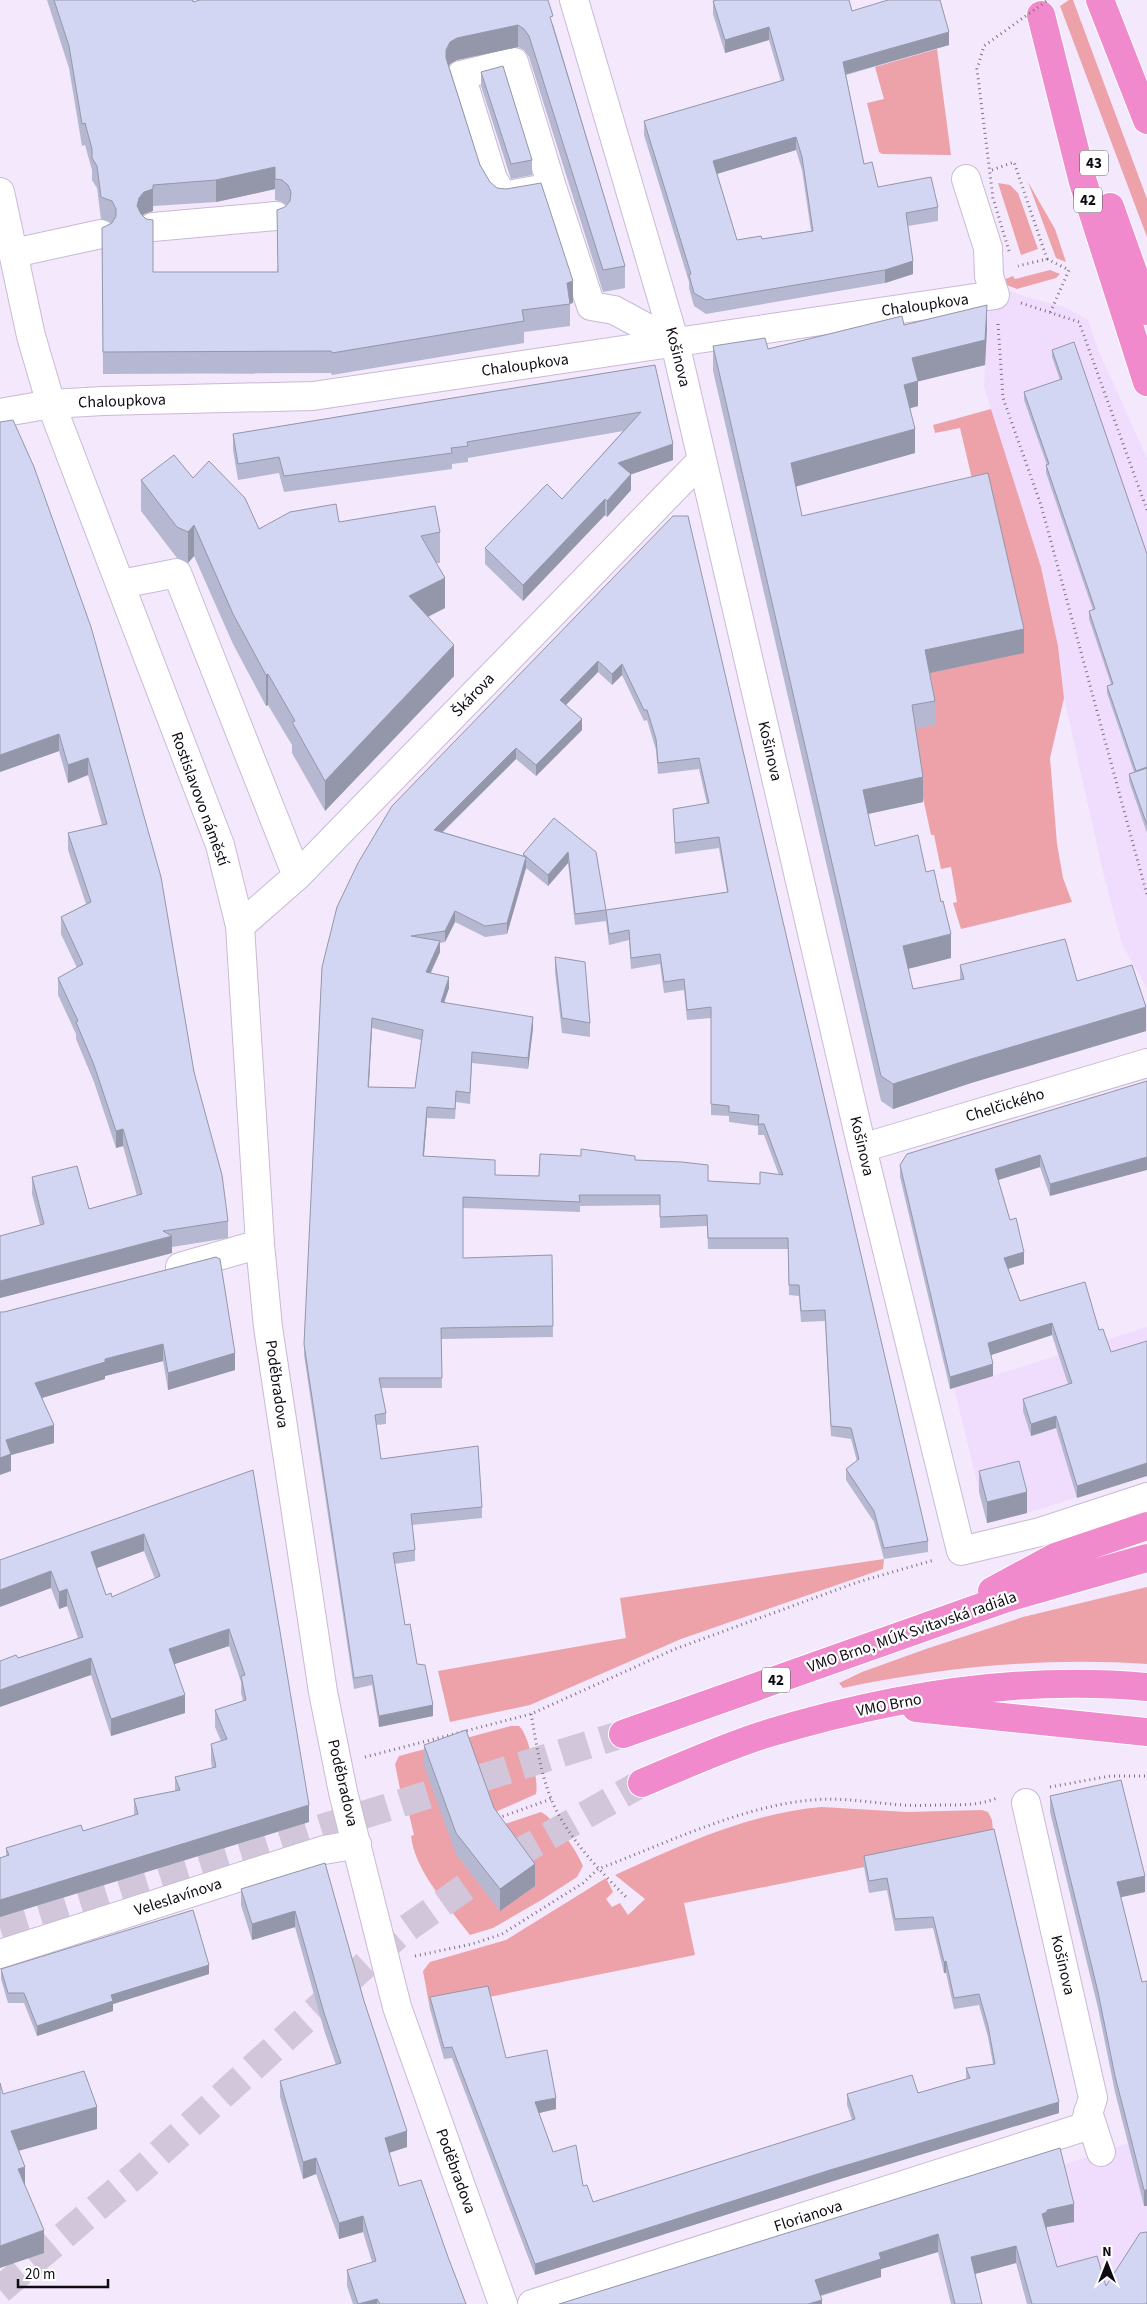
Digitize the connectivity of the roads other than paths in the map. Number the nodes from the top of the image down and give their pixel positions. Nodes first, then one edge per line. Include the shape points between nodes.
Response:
1 (574, 0) edge
2 (1100, 0) edge
3 (1044, 7) edge
4 (1147, 120) edge
5 (966, 179) dead end
6 (552, 187) junction
7 (0, 192) edge
8 (276, 216) edge
9 (153, 226) edge
10 (102, 234) edge
11 (14, 253) junction
12 (11, 289) edge
13 (1147, 311) edge
14 (675, 343) junction
15 (1147, 382) edge
16 (51, 404) junction
17 (0, 413) edge
18 (702, 460) junction
19 (120, 584) junction
20 (297, 876) junction
21 (240, 926) junction
22 (1147, 1063) edge
23 (862, 1148) junction
24 (260, 1244) junction
25 (159, 1272) edge
26 (1147, 1497) edge
27 (1147, 1526) edge
28 (1147, 1558) edge
29 (929, 1625) junction
30 (1147, 1687) edge
31 (882, 1704) junction
32 (1147, 1732) edge
33 (623, 1734) tunnel mouth
34 (642, 1784) tunnel mouth
35 (1037, 1795) road end
36 (357, 1844) junction
37 (0, 1954) edge
38 (1086, 2120) junction
39 (1101, 2152) dead end
40 (504, 2304) edge
41 (532, 2304) edge

1 - 14 street, Košinova
2 - 4 highway
3 - 13 highway, 43
3 - 15 highway, 42 via 1083,182
5 - 14 street, Chaloupkova via 988,248 989,276 996,295
6 - 6 street via 514,62 461,75 493,179 503,196
6 - 14 street via 591,306 614,310
7 - 11 street, Rostislavovo náměstí
8 - 9 street
10 - 11 street
11 - 12 street, Rostislavovo náměstí
12 - 16 street, Rostislavovo náměstí via 31,336
14 - 16 street, Chaloupkova via 313,396
14 - 18 street, Košinova
16 - 17 street, Chaloupkova
16 - 19 street, Rostislavovo náměstí
18 - 20 street, Škárova
18 - 23 street, Košinova
19 - 20 street via 176,573
19 - 21 street, Rostislavovo náměstí via 220,845
20 - 21 street, Škárova
21 - 24 street, Rostislavovo náměstí
22 - 23 street, Chelčického
23 - 26 street, Košinova via 961,1551 1040,1532
24 - 25 street
24 - 36 street, Poděbradova via 268,1326 323,1692
27 - 29 highway, 42 via 1055,1557
28 - 29 highway, VMO Brno, MÚK Svitavská radiála / 42
29 - 33 highway, VMO Brno, MÚK Svitavská radiála / 42
30 - 31 highway, VMO Brno via 1116,1684 1014,1686
31 - 32 highway
31 - 34 highway, VMO Brno via 765,1735
35 - 38 street, Košinova via 1093,2098
36 - 37 street, Veleslavínova via 324,1850
36 - 40 street, Poděbradova via 397,2007
38 - 39 street
38 - 41 street, Florianova

